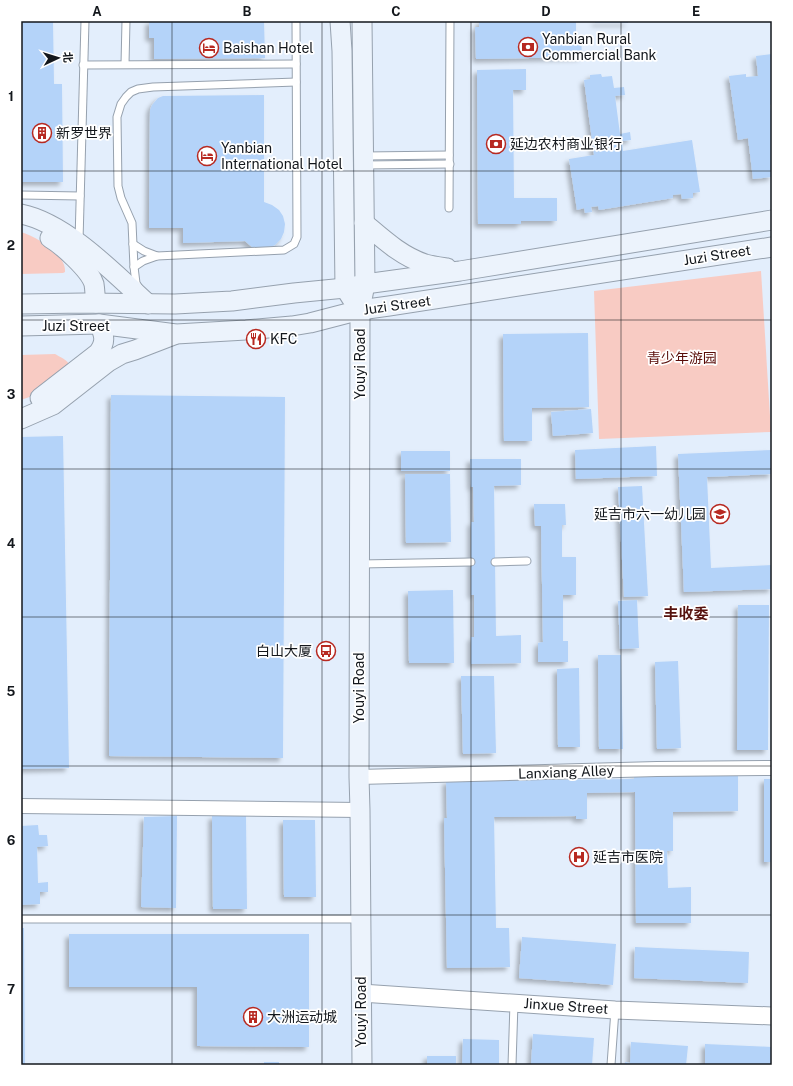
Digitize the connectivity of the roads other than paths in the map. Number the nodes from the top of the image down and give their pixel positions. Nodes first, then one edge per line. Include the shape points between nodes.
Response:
1 (85, 21) edge
2 (126, 21) edge
3 (296, 21) edge
4 (340, 21) edge
5 (362, 21) edge
6 (450, 21) edge
7 (125, 64) junction
8 (296, 64) junction
9 (84, 65) junction
10 (296, 82) junction
11 (449, 155) junction
12 (363, 161) junction
13 (450, 164) junction
14 (21, 194) edge
15 (80, 196) junction
16 (449, 208) dead end
17 (21, 214) edge
18 (772, 220) edge
19 (364, 223) junction
20 (21, 226) edge
21 (79, 244) junction
22 (133, 244) junction
23 (772, 247) edge
24 (157, 256) junction
25 (134, 267) junction
26 (460, 270) junction
27 (364, 284) junction
28 (345, 288) junction
29 (96, 303) junction
30 (21, 304) edge
31 (148, 304) junction
32 (360, 310) junction
33 (99, 324) junction
34 (21, 326) edge
35 (176, 334) junction
36 (21, 406) edge
37 (21, 419) edge
38 (527, 561) dead end
39 (471, 562) dead end
40 (495, 562) dead end
41 (360, 564) junction
42 (772, 768) edge
43 (359, 777) junction
44 (21, 806) edge
45 (360, 810) junction
46 (21, 919) edge
47 (361, 919) junction
48 (361, 993) junction
49 (514, 1002) junction
50 (615, 1010) junction
51 (772, 1016) edge
52 (362, 1065) edge
53 (512, 1065) edge
54 (611, 1065) edge

1 - 9 lane
2 - 7 lane
3 - 8 lane
4 - 28 main road
5 - 12 main road, Youyi Road
6 - 11 lane
7 - 8 lane
7 - 9 lane
8 - 10 lane
9 - 15 lane
10 - 22 lane via 153,86 138,89 126,96 117,117 118,186 132,223
10 - 24 lane via 297,237 294,244 284,250
11 - 12 lane
11 - 13 lane
12 - 13 lane
12 - 19 main road, Youyi Road
13 - 16 lane
14 - 15 lane
15 - 21 lane
17 - 21 main road via 43,221
18 - 26 main road, Juzi Street
19 - 26 main road via 388,244 414,260
19 - 27 main road, Youyi Road
20 - 29 main road via 40,232 68,252 94,283
21 - 31 main road
22 - 24 lane via 144,252
22 - 25 lane
23 - 32 main road, Juzi Street
24 - 25 lane
25 - 31 lane via 136,283
26 - 27 main road, Juzi Street
27 - 28 main road, Juzi Street
27 - 32 main road, Youyi Road
28 - 31 main road, Juzi Street via 232,301
28 - 32 main road, Youyi Road
29 - 30 main road, Juzi Street
29 - 31 main road, Juzi Street
32 - 35 main road, Juzi Street via 292,326
32 - 41 main road, Youyi Road
33 - 34 main road, Juzi Street
33 - 35 main road, Juzi Street
33 - 36 main road via 104,338 103,346 98,353 46,395
35 - 37 main road via 122,354 53,405
38 - 40 lane
39 - 41 lane
41 - 43 main road, Youyi Road
42 - 43 street, Lanxiang Alley
43 - 45 main road, Youyi Road
44 - 45 street
45 - 47 main road, Youyi Road
46 - 47 lane
47 - 48 main road, Youyi Road
48 - 49 street, Jinxue Street
48 - 52 main road, Youyi Road
49 - 50 street, Jinxue Street
49 - 53 lane
50 - 51 street, Jinxue Street
50 - 54 lane

